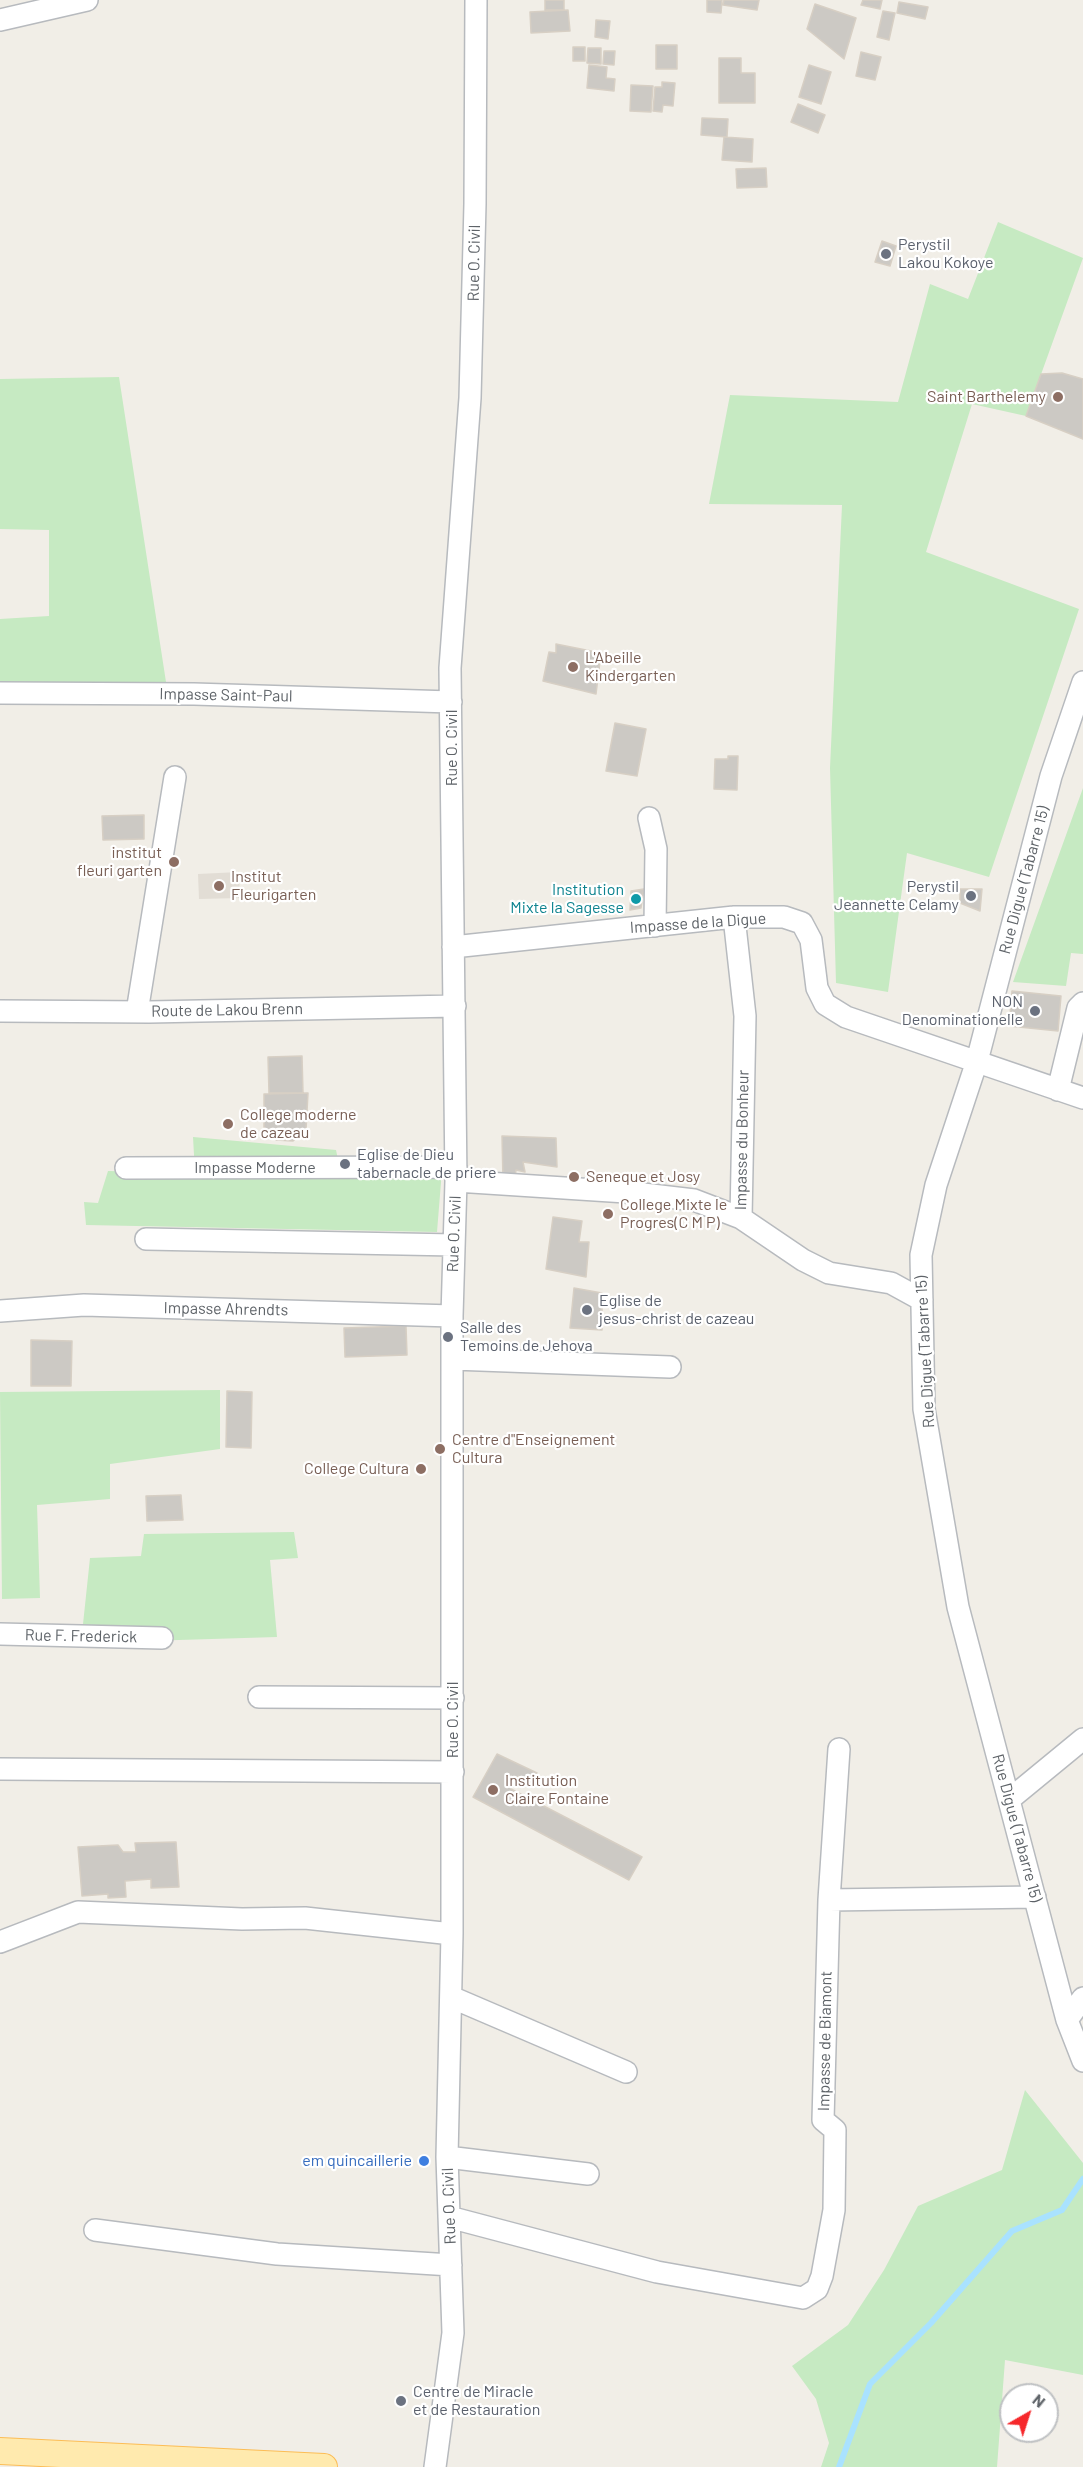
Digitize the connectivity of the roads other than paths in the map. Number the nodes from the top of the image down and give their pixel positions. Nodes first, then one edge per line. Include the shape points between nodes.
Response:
1 (87, 0) edge
2 (476, 0) edge
3 (0, 20) edge
4 (1083, 682) edge
5 (0, 693) edge
6 (451, 702) junction
7 (175, 777) dead end
8 (648, 818) dead end
9 (734, 917) junction
10 (655, 926) junction
11 (453, 947) junction
12 (1083, 1003) edge
13 (455, 1006) junction
14 (0, 1011) edge
15 (137, 1012) junction
16 (977, 1061) junction
17 (1058, 1090) junction
18 (1083, 1098) edge
19 (126, 1168) dead end
20 (456, 1174) junction
21 (741, 1218) junction
22 (146, 1239) dead end
23 (454, 1245) junction
24 (922, 1300) junction
25 (0, 1311) edge
26 (452, 1316) junction
27 (453, 1359) junction
28 (670, 1367) dead end
29 (0, 1634) edge
30 (162, 1638) dead end
31 (259, 1697) dead end
32 (453, 1698) junction
33 (1083, 1738) edge
34 (839, 1749) dead end
35 (0, 1769) edge
36 (453, 1772) junction
37 (1010, 1799) junction
38 (1035, 1897) junction
39 (829, 1900) junction
40 (452, 1934) junction
41 (0, 1942) edge
42 (451, 1996) junction
43 (1083, 1998) edge
44 (1067, 2019) junction
45 (1083, 2061) edge
46 (626, 2072) dead end
47 (447, 2157) junction
48 (588, 2174) dead end
49 (449, 2217) junction
50 (95, 2230) dead end
51 (451, 2265) junction
52 (0, 2451) edge
53 (198, 2463) edge
54 (324, 2467) edge
55 (435, 2467) edge

1 - 3 street
2 - 6 street, Rue O. Civil via 470,398 450,668
4 - 16 street, Rue Digue (Tabarre 15) via 1051,776
5 - 6 street, Impasse Saint-Paul via 194,693
6 - 11 street, Rue O. Civil
7 - 15 street
8 - 10 street via 656,849
9 - 10 street, Impasse de la Digue
9 - 16 street, Impasse de la Digue via 784,918 802,923 811,940 817,988 825,1004 846,1017
9 - 21 street, Impasse du Bonheur via 745,1016
10 - 11 street, Impasse de la Digue
11 - 13 street, Rue O. Civil
12 - 17 street via 1078,1008
13 - 15 street, Route de Lakou Brenn
13 - 20 street, Rue O. Civil
14 - 15 street, Route de Lakou Brenn
16 - 17 street
16 - 24 street, Rue Digue (Tabarre 15) via 936,1185 921,1255
17 - 18 street
19 - 20 street, Impasse Moderne
20 - 21 street, Impasse du Bonheur via 694,1200
20 - 23 street, Rue O. Civil
21 - 24 street via 829,1273 891,1283
22 - 23 street
23 - 26 street, Rue O. Civil
24 - 37 street, Rue Digue (Tabarre 15) via 924,1409 958,1607
25 - 26 street, Impasse Ahrendts via 84,1305
26 - 27 street, Rue O. Civil
27 - 28 street
27 - 32 street, Rue O. Civil
29 - 30 street, Rue F. Frederick
31 - 32 street
32 - 36 street, Rue O. Civil
33 - 37 street
34 - 39 street
35 - 36 street
36 - 40 street, Rue O. Civil
37 - 38 street, Rue Digue (Tabarre 15)
38 - 39 street
38 - 44 street, Rue Digue (Tabarre 15)
39 - 49 street, Impasse de Biamont via 823,2120 835,2130 834,2210 822,2276 811,2295 802,2298 657,2272
40 - 41 street via 305,1918 78,1912
40 - 42 street, Rue O. Civil
42 - 46 street
42 - 47 street, Rue O. Civil
43 - 44 street
44 - 45 street, Rue Digue (Tabarre 15)
47 - 48 street
47 - 49 street, Rue O. Civil
49 - 51 street, Rue O. Civil
50 - 51 street via 277,2254
51 - 55 street, Rue O. Civil via 453,2333
52 - 53 main road
53 - 54 main road

